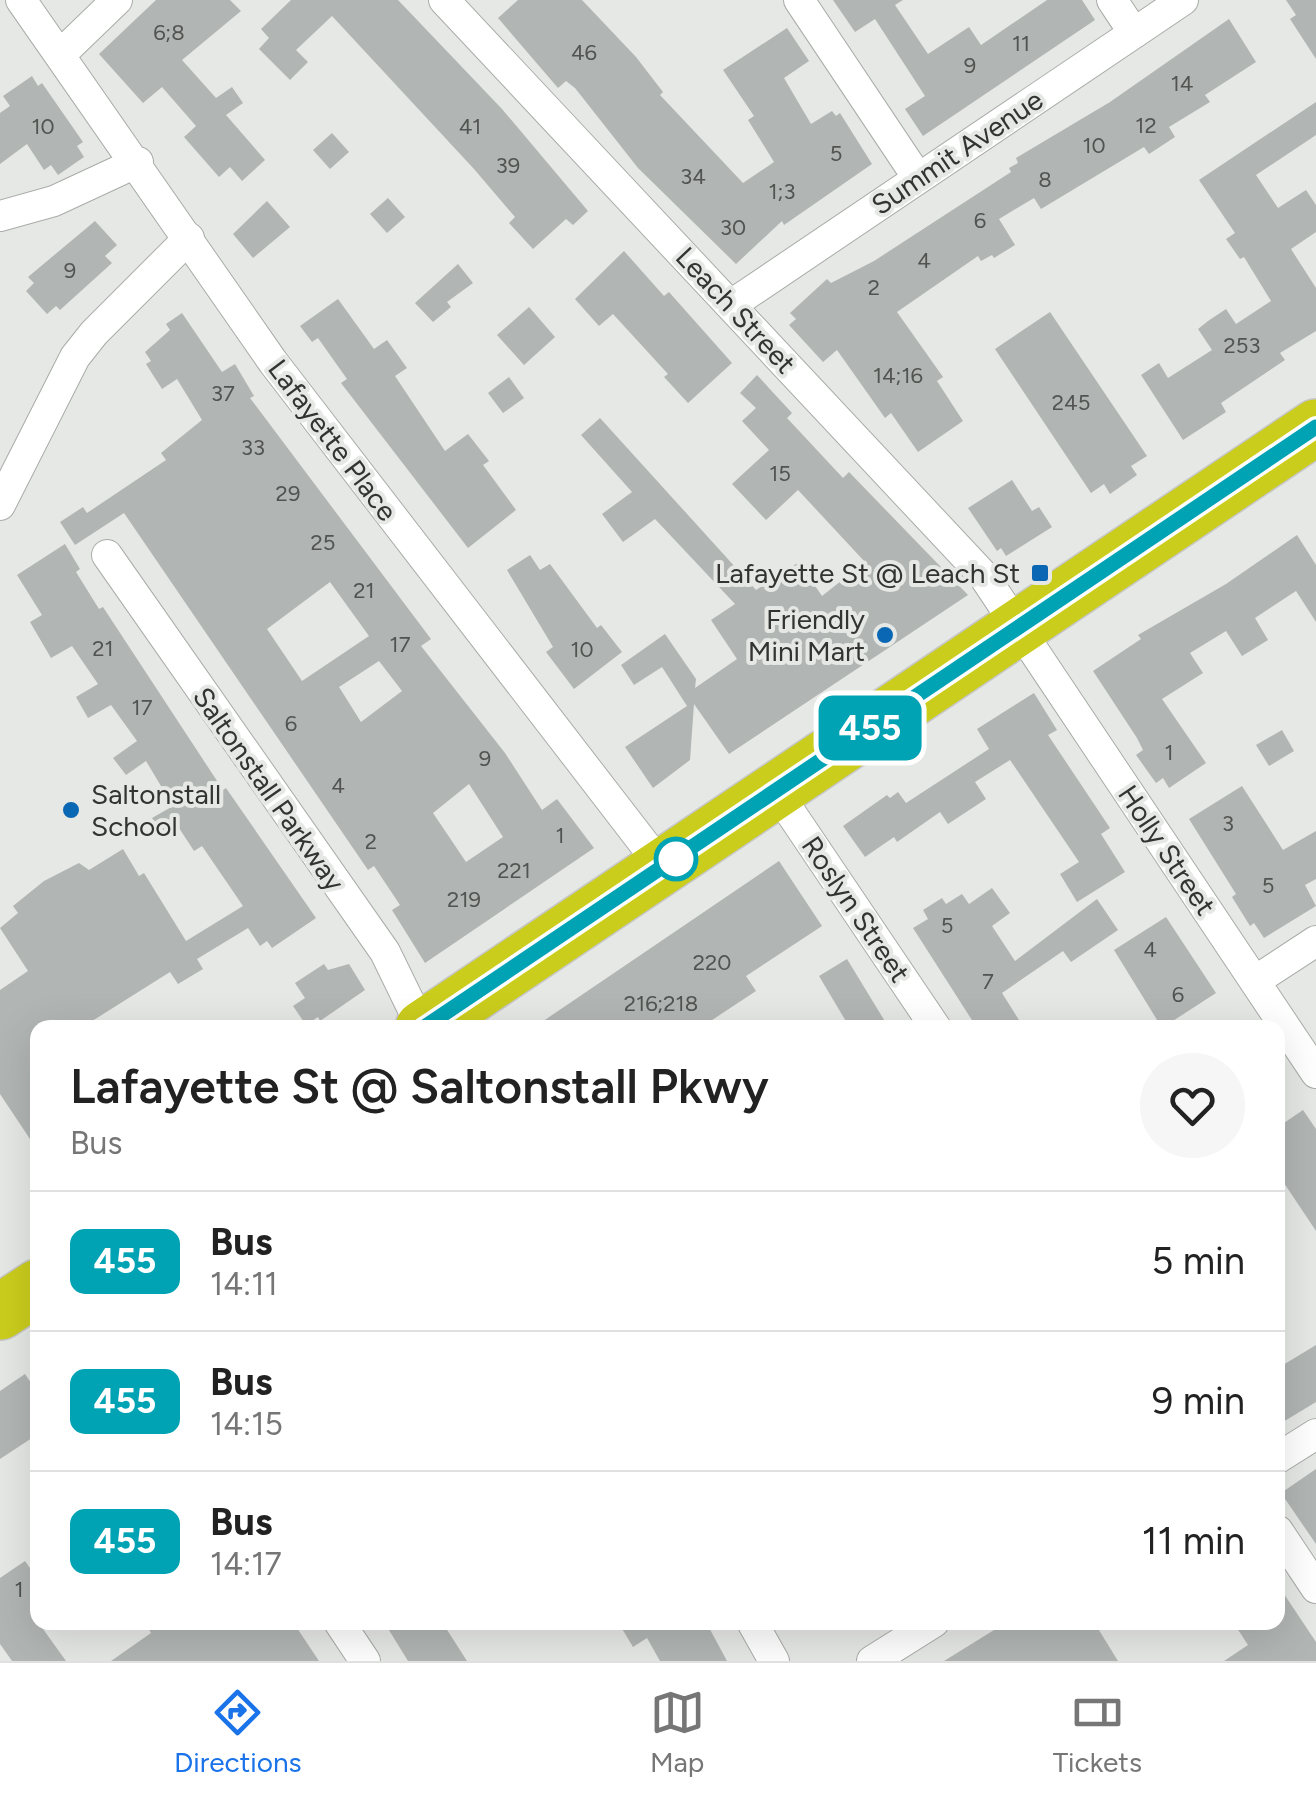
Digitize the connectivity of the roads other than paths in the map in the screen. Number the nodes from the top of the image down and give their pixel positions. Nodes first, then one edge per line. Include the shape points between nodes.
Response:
1 (21, 0) edge
2 (117, 0) edge
3 (444, 0) edge
4 (798, 0) edge
5 (1112, 0) edge
6 (1183, 0) edge
7 (1134, 33) junction
8 (61, 54) junction
9 (138, 162) junction
10 (918, 178) junction
11 (0, 216) edge
12 (189, 238) junction
13 (731, 305) junction
14 (1316, 427) edge
15 (0, 506) edge
16 (107, 555) dead end
17 (1018, 628) junction
18 (776, 790) junction
19 (662, 867) junction
20 (1316, 941) edge
21 (1256, 981) junction
22 (418, 1020) edge
23 (434, 1020) edge
24 (931, 1020) edge
25 (1281, 1020) edge
26 (1285, 1025) edge
27 (1316, 1073) edge
28 (30, 1292) edge
29 (0, 1312) edge
30 (1316, 1434) edge
31 (1285, 1454) edge
32 (1285, 1542) edge
33 (1316, 1588) edge
34 (344, 1630) edge
35 (757, 1630) edge
36 (921, 1630) edge
37 (365, 1661) edge
38 (774, 1661) edge
39 (872, 1661) edge

1 - 8 street, Lafayette Place
2 - 8 street
3 - 13 street, Leach Street
4 - 10 street
5 - 7 street
6 - 7 street, Summit Avenue
7 - 10 street, Summit Avenue
8 - 9 street, Lafayette Place
9 - 11 street via 41,206
9 - 12 street, Lafayette Place
10 - 13 street, Summit Avenue
12 - 15 street via 76,357
12 - 19 street, Lafayette Place via 282,374
13 - 17 street, Leach Street via 983,575
14 - 17 highway
16 - 22 street, Saltonstall Parkway via 384,952
17 - 18 highway
17 - 21 street, Holly Street
18 - 19 highway
18 - 24 street, Roslyn Street
19 - 23 highway
20 - 21 street
21 - 25 street, Holly Street
26 - 27 street, Holly Street
28 - 29 highway
30 - 31 street
32 - 33 street
34 - 37 street
35 - 38 street
36 - 39 street

